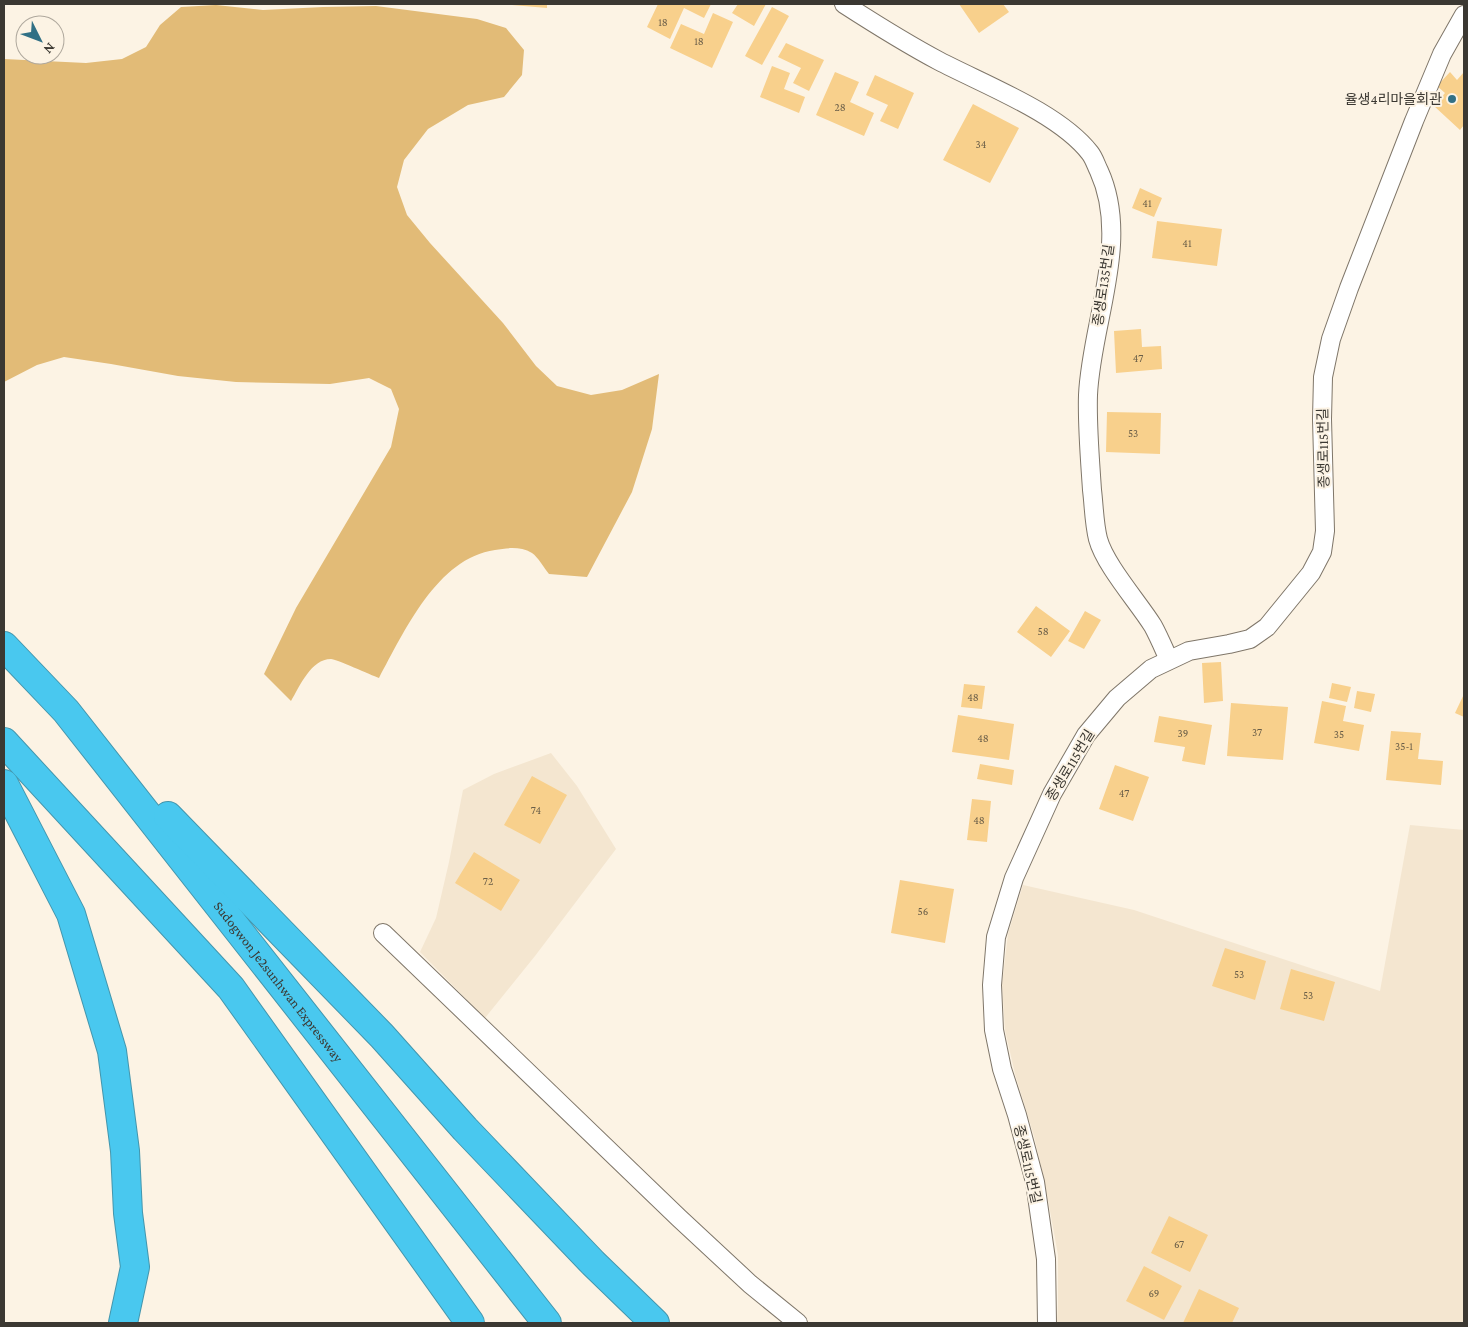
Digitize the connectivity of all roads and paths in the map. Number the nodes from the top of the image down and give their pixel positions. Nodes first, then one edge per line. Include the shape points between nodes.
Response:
1 (844, 4) edge
2 (1464, 15) edge
3 (4, 646) edge
4 (1169, 660) junction
5 (66, 711) junction
6 (4, 742) edge
7 (4, 784) edge
8 (383, 933) dead end
9 (123, 1323) edge
10 (470, 1323) edge
11 (547, 1323) edge
12 (655, 1323) edge
13 (798, 1323) edge
14 (1047, 1323) edge

1 - 4 lane, 종생로135번길 via 937,60 1067,129 1091,154 1105,184 1110,214 1110,254 1088,395 1090,467 1098,540 1154,628
2 - 4 lane, 종생로115번길 via 1442,54 1421,104 1331,339 1323,386 1325,531 1322,552 1312,573 1267,627 1256,635 1229,644 1189,650
3 - 5 highway, Sudogwon Je2sunhwan Expressway
4 - 14 lane, 종생로115번길 via 1151,669 1117,698 1086,735 1052,794 1014,878 996,937 992,985 994,1030 1035,1182 1046,1259
5 - 11 highway, Sudogwon Je2sunhwan Expressway
5 - 12 highway via 382,1036 464,1129 586,1256
6 - 10 highway via 231,988
7 - 9 highway via 71,914 112,1051 135,1267
8 - 13 lane via 679,1218 750,1284

